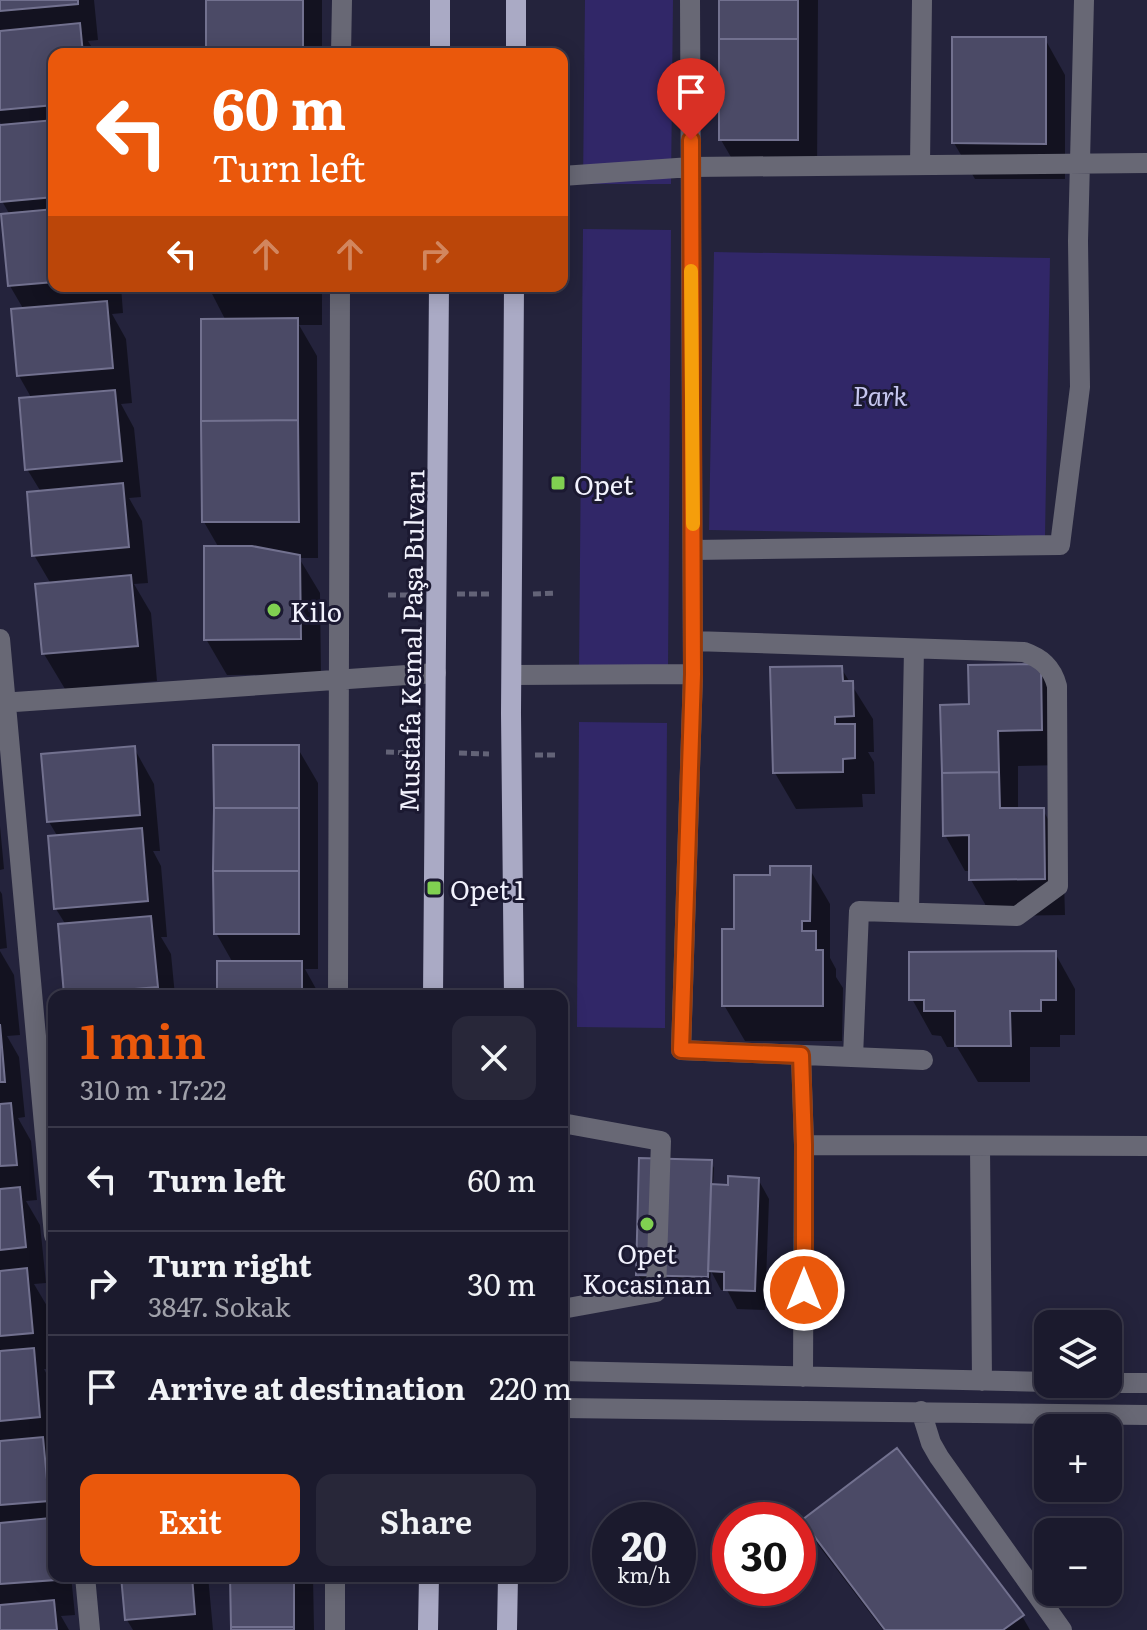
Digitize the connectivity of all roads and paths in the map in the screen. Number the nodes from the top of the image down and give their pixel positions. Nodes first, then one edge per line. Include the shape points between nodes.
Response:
1 (342, 0) edge
2 (440, 0) edge
3 (516, 0) edge
4 (690, 0) edge
5 (922, 0) edge
6 (1084, 0) edge
7 (341, 48) edge
8 (440, 48) edge
9 (516, 48) edge
10 (1147, 163) edge
11 (1081, 164) junction
12 (920, 165) junction
13 (691, 167) junction
14 (568, 176) edge
15 (340, 292) edge
16 (439, 292) edge
17 (514, 292) edge
18 (693, 550) junction
19 (556, 593) dead end
20 (437, 594) junction
21 (512, 594) junction
22 (388, 595) dead end
23 (0, 639) edge
24 (693, 641) junction
25 (914, 649) junction
26 (436, 673) junction
27 (693, 674) junction
28 (512, 675) junction
29 (339, 680) junction
30 (3, 703) edge
31 (386, 752) dead end
32 (435, 753) junction
33 (512, 754) junction
34 (558, 755) dead end
35 (909, 912) junction
36 (338, 990) edge
37 (433, 990) edge
38 (514, 990) edge
39 (801, 1055) junction
40 (853, 1057) junction
41 (923, 1060) dead end
42 (568, 1124) edge
43 (804, 1145) junction
44 (980, 1146) junction
45 (1147, 1146) edge
46 (48, 1172) edge
47 (568, 1308) edge
48 (568, 1371) edge
49 (803, 1377) junction
50 (982, 1381) junction
51 (1034, 1382) edge
52 (1122, 1383) edge
53 (1147, 1383) edge
54 (568, 1408) edge
55 (921, 1411) junction
56 (1147, 1415) edge
57 (86, 1582) edge
58 (335, 1582) edge
59 (429, 1582) edge
60 (508, 1582) edge
61 (90, 1630) edge
62 (335, 1630) edge
63 (428, 1630) edge
64 (507, 1630) edge
65 (1062, 1630) edge

1 - 7 street
2 - 8 main road
3 - 9 main road
4 - 13 street
5 - 12 street
6 - 11 street
10 - 11 street
11 - 12 street
11 - 18 street via 1080,387 1060,545
12 - 13 street
13 - 14 street
13 - 18 street
15 - 29 street
16 - 20 main road, Mustafa Kemal Paşa Bulvarı
17 - 21 main road
18 - 24 street
19 - 21 path
20 - 21 path
20 - 22 path
20 - 26 main road, Mustafa Kemal Paşa Bulvarı
21 - 28 main road
23 - 30 street
24 - 25 street
24 - 27 street
25 - 35 street
25 - 35 street via 1024,652 1050,669 1057,686 1058,886 1017,916
26 - 29 street
26 - 32 main road, Mustafa Kemal Paşa Bulvarı
27 - 28 street
27 - 39 street via 681,1050
28 - 33 main road
29 - 30 street
29 - 36 street
30 - 46 street
31 - 32 path
32 - 33 path
32 - 37 main road, Mustafa Kemal Paşa Bulvarı
33 - 34 path
33 - 38 main road
35 - 40 street via 859,911
39 - 40 street
39 - 43 street
40 - 41 street
42 - 47 street via 661,1141 656,1292
43 - 44 street
43 - 49 street
44 - 45 street
44 - 50 street
48 - 49 street
49 - 50 street
50 - 51 street
52 - 53 street
54 - 55 street
55 - 56 street
55 - 65 street via 935,1450
57 - 61 street
58 - 62 street
59 - 63 main road
60 - 64 main road

